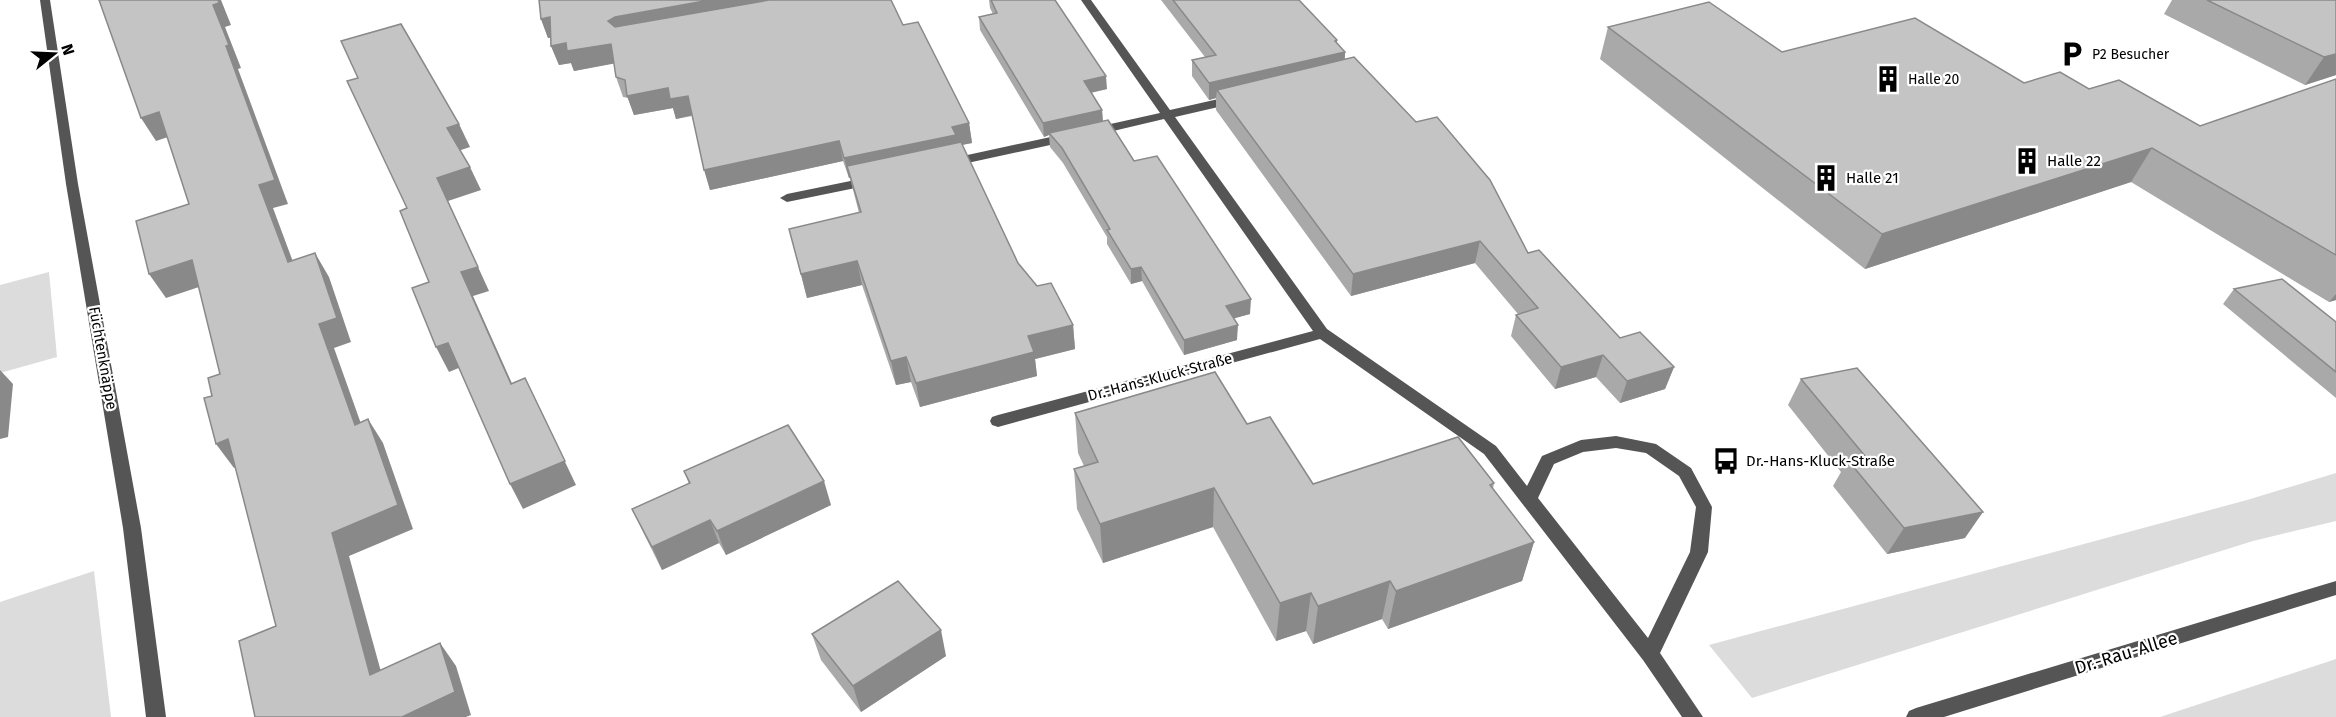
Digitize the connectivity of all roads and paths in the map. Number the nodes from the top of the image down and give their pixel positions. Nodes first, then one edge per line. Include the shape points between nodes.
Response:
1 (45, 0) edge
2 (1086, 0) edge
3 (1246, 97) edge
4 (1167, 116) junction
5 (937, 166) edge
6 (880, 178) edge
7 (788, 198) dead end
8 (1322, 333) junction
9 (998, 421) dead end
10 (1528, 501) junction
11 (2336, 588) edge
12 (1650, 654) junction
13 (156, 717) edge
14 (1693, 717) edge
15 (1916, 717) edge

1 - 13 street, Füchtenknäppe via 72,184 132,528
2 - 4 street
3 - 4 street
4 - 5 street
4 - 8 street
6 - 7 street
8 - 9 street, Dr.-Hans-Kluck-Straße
8 - 10 street via 1490,450
10 - 12 street
10 - 12 street via 1548,460 1581,446 1616,442 1650,448 1685,472 1704,507 1699,552
11 - 15 street, Dr.-Rau-Allee
12 - 14 street

